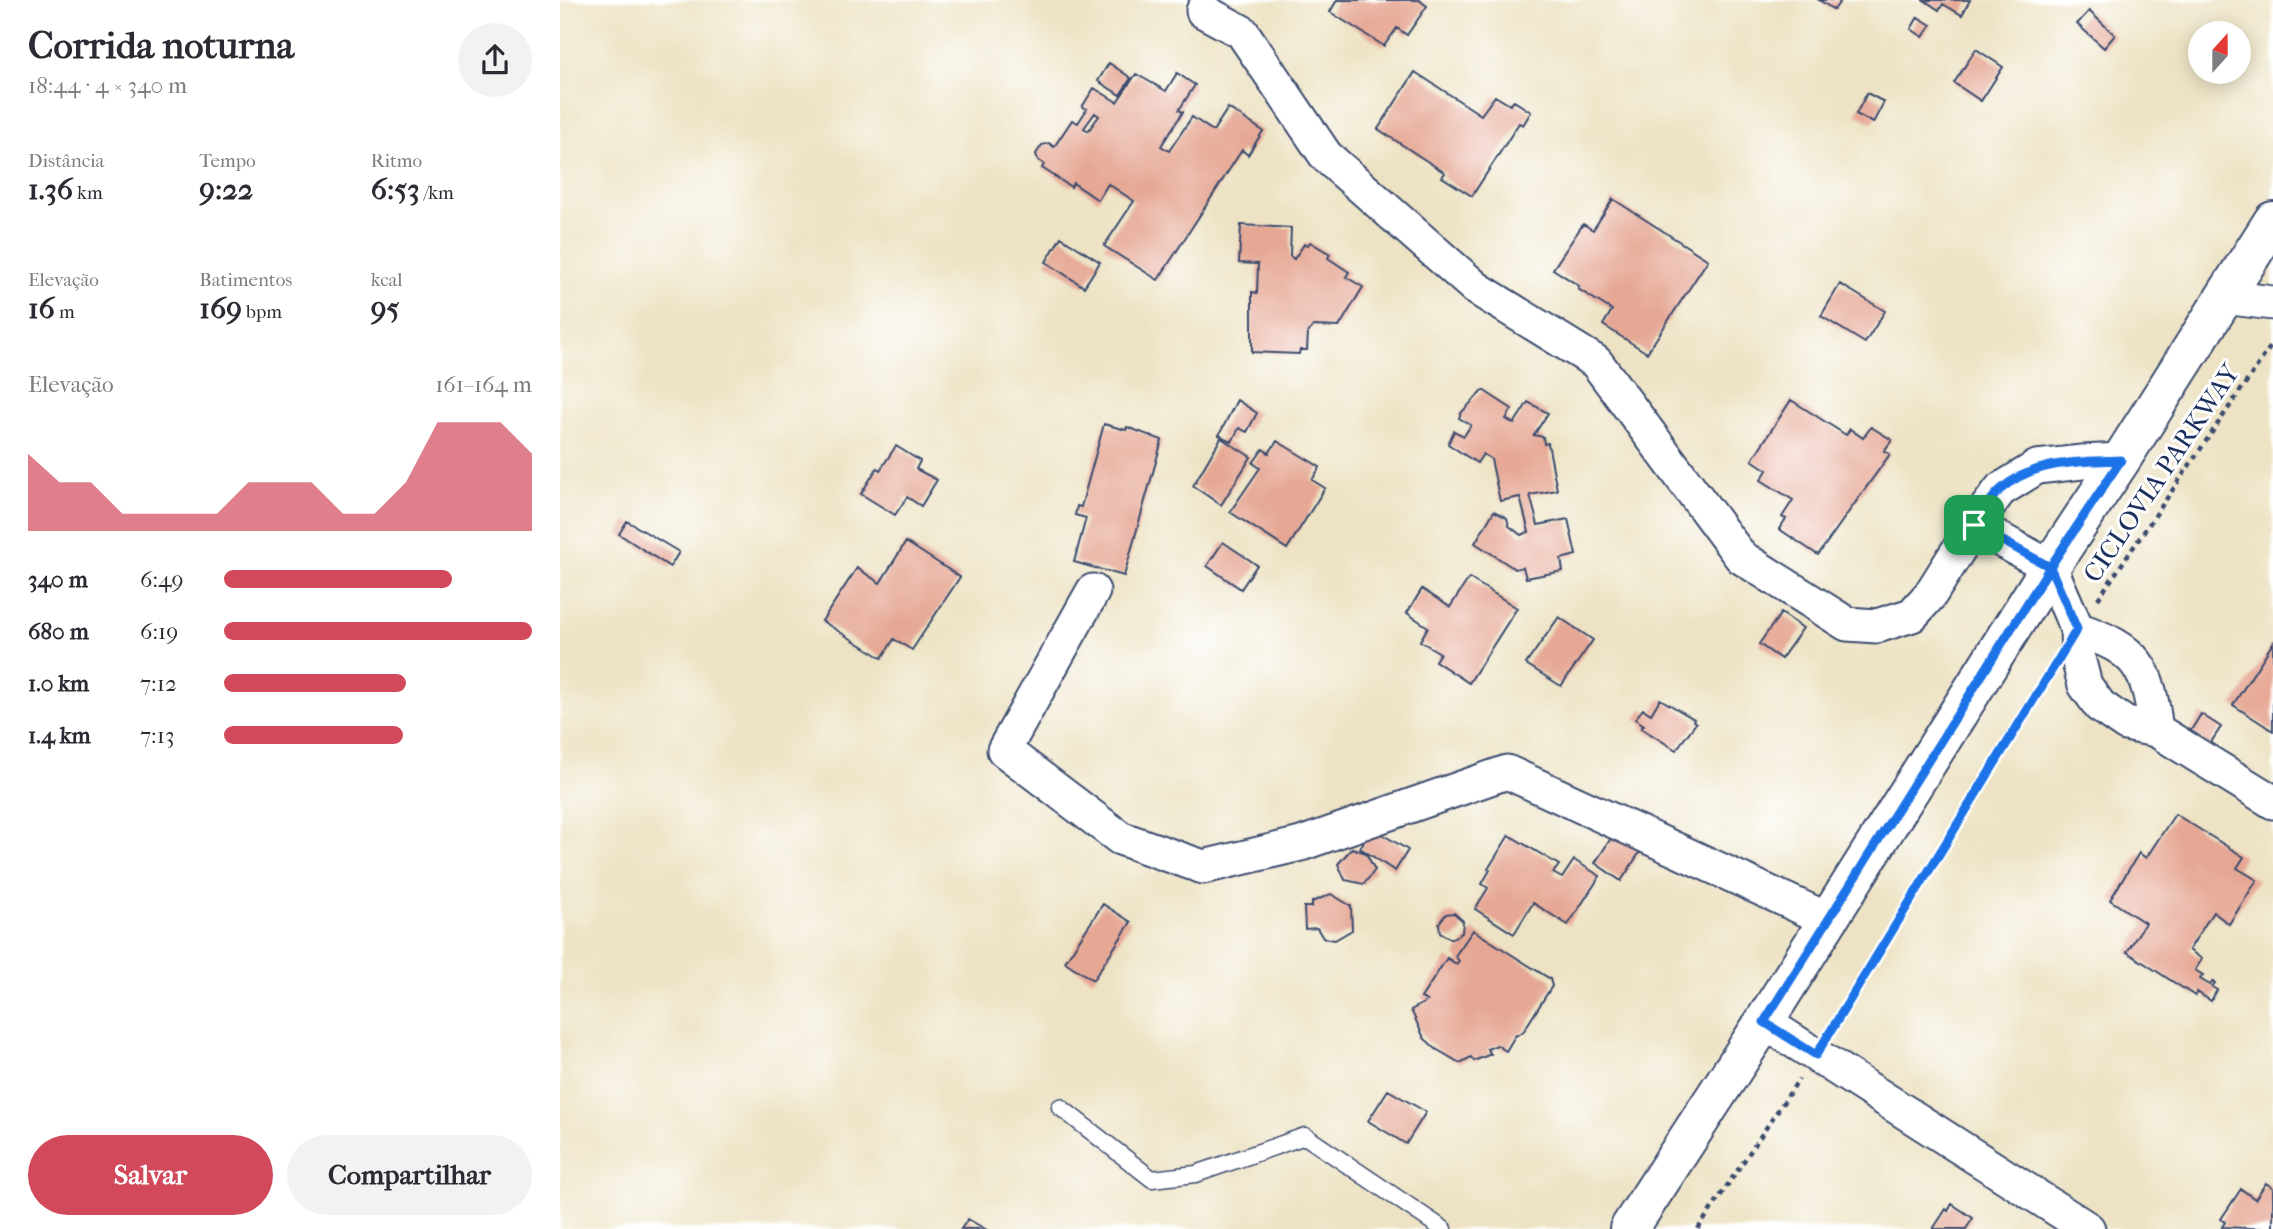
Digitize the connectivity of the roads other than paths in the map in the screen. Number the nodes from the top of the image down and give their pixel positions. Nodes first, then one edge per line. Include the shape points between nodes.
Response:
1 (1203, 11) dead end
2 (2273, 221) edge
3 (2223, 297) junction
4 (2273, 303) edge
5 (2121, 460) junction
6 (1974, 525) junction
7 (2050, 567) junction
8 (1093, 591) dead end
9 (2077, 629) junction
10 (2157, 730) junction
11 (2273, 802) edge
12 (1829, 919) junction
13 (1764, 1022) junction
14 (1060, 1107) dead end
15 (1443, 1229) edge
16 (1629, 1229) edge
17 (2088, 1229) edge

1 - 6 street via 1242,32 1326,156 1476,288 1596,362 1741,557 1847,624 1877,626 1912,615
2 - 3 main road
3 - 4 street
3 - 5 main road
5 - 6 street via 2037,467 2000,490
5 - 7 main road
6 - 7 street
7 - 9 street
7 - 12 main road
8 - 12 street via 1004,750 1119,838 1203,867 1300,844 1507,772
9 - 10 street via 2129,653 2145,676
9 - 10 street via 2085,685 2101,706 2126,724
10 - 11 street
12 - 13 main road
13 - 16 main road
13 - 17 street
14 - 15 lane via 1152,1179 1196,1174 1305,1136

